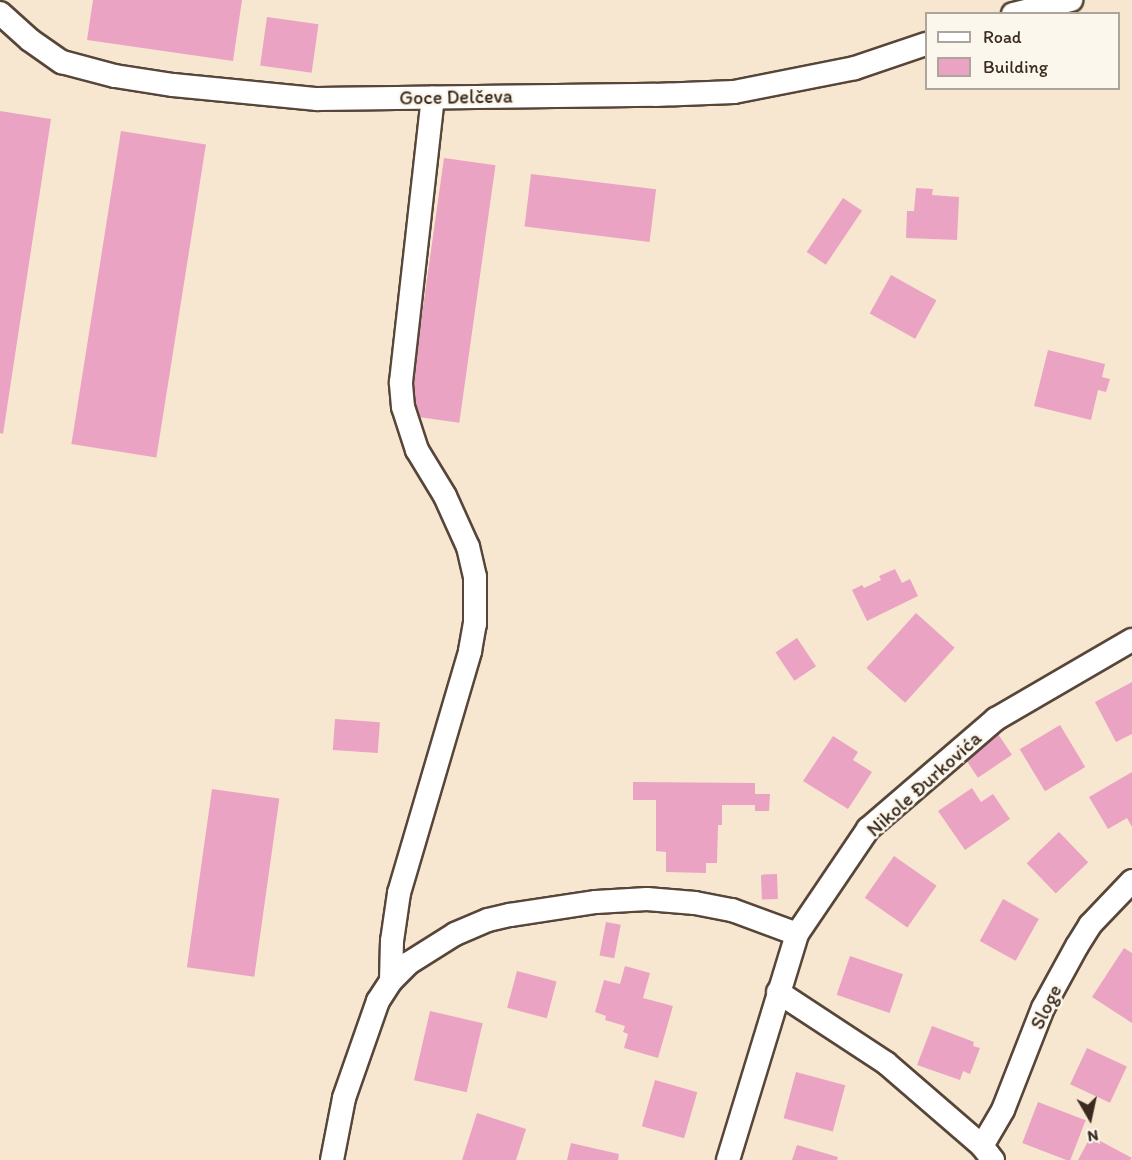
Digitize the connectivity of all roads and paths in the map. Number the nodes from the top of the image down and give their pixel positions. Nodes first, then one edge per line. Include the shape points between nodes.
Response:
1 (1071, 0) edge
2 (1021, 12) edge
3 (0, 13) edge
4 (925, 45) edge
5 (433, 98) junction
6 (1132, 640) edge
7 (1132, 881) edge
8 (797, 934) junction
9 (391, 981) junction
10 (778, 992) junction
11 (987, 1153) edge
12 (332, 1160) edge
13 (728, 1160) edge

1 - 2 street
3 - 5 street, Goce Delčeva via 62,62 115,76 317,99
4 - 5 street, Goce Delčeva via 855,68 734,92
5 - 9 street via 401,382 403,407 417,450 450,505 468,547 475,576 476,612 470,651 399,893
6 - 8 street, Nikole Đurkovića via 996,719 868,829
7 - 11 street, Sloge via 1090,925 1042,1008
8 - 9 street via 732,910 694,903 647,898 596,902 488,920 430,948
8 - 10 street, Nikole Đurkovića
9 - 12 street via 365,1032 344,1098
10 - 11 street via 886,1063
10 - 13 street, Nikole Đurkovića

